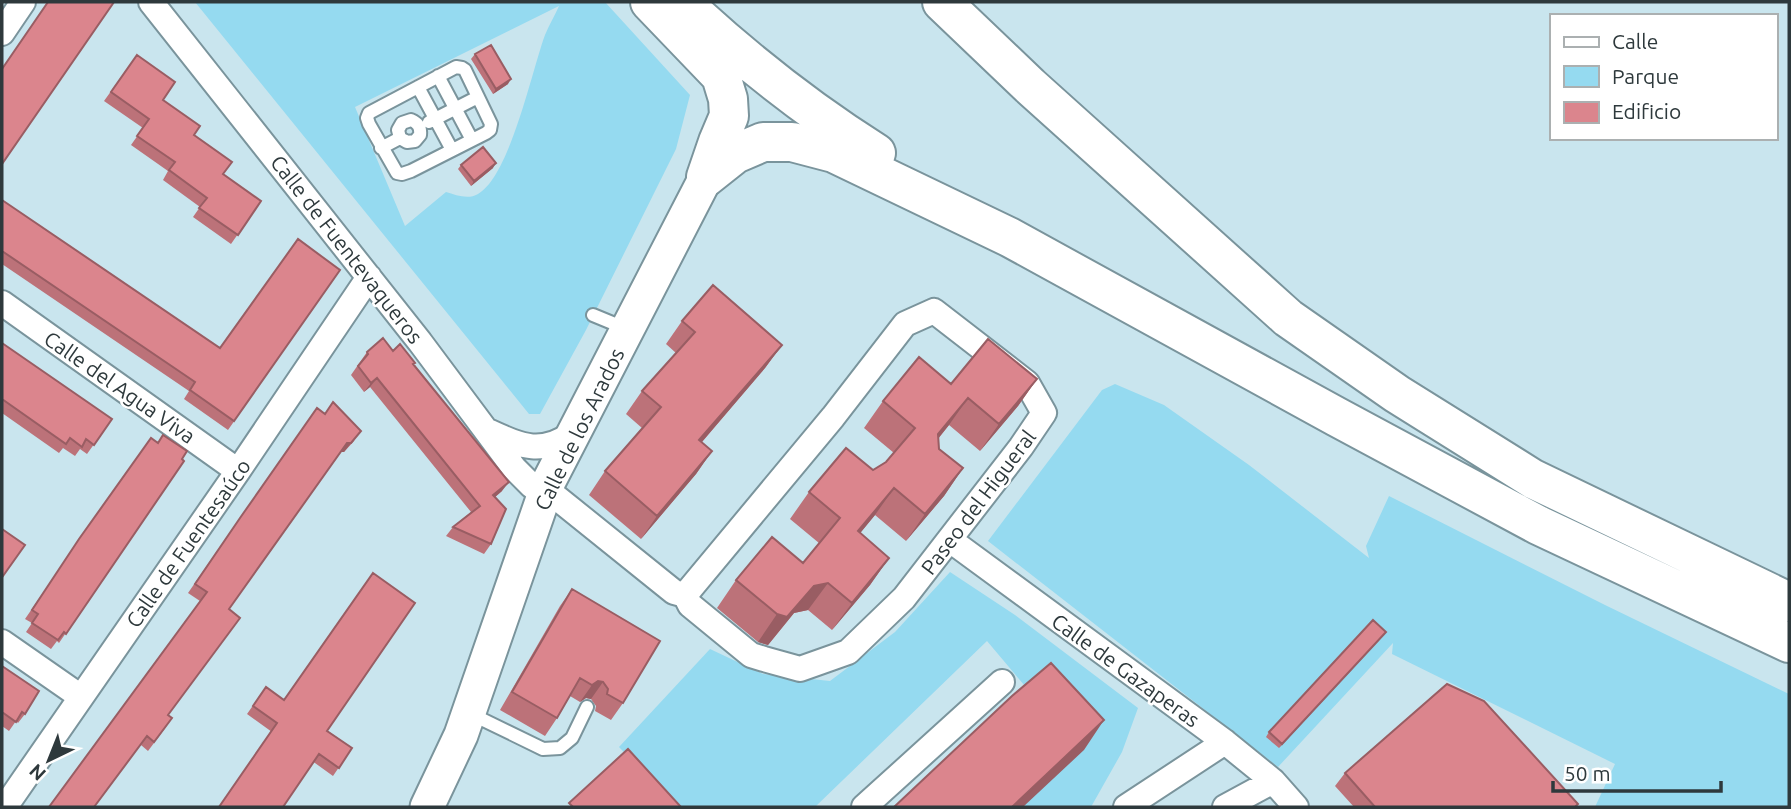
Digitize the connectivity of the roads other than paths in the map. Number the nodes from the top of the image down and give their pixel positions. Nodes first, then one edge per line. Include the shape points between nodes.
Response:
1 (23, 2) edge
2 (151, 2) edge
3 (650, 2) edge
4 (682, 2) edge
5 (942, 2) edge
6 (2, 33) edge
7 (438, 76) junction
8 (418, 87) junction
9 (478, 97) junction
10 (395, 98) junction
11 (455, 108) junction
12 (435, 118) junction
13 (405, 121) junction
14 (419, 127) junction
15 (400, 138) junction
16 (472, 140) junction
17 (415, 141) junction
18 (381, 148) junction
19 (452, 150) junction
20 (427, 163) junction
21 (706, 177) junction
22 (1009, 237) junction
23 (369, 277) junction
24 (2, 303) edge
25 (593, 315) dead end
26 (628, 329) junction
27 (487, 430) junction
28 (574, 433) junction
29 (238, 471) junction
30 (546, 489) junction
31 (950, 540) junction
32 (685, 595) junction
33 (1789, 602) edge
34 (2, 642) edge
35 (1789, 643) edge
36 (1002, 682) dead end
37 (81, 697) junction
38 (587, 707) dead end
39 (469, 712) junction
40 (1225, 742) junction
41 (1273, 781) junction
42 (5, 807) edge
43 (427, 807) edge
44 (864, 807) edge
45 (1126, 807) edge
46 (1225, 807) edge
47 (1296, 807) edge

1 - 6 street
2 - 23 street, Calle de Fuentevaqueros
3 - 21 highway via 721,76 729,116
4 - 22 highway via 788,94
5 - 33 highway via 1299,326 1397,394 1534,479
7 - 8 lane
7 - 9 lane via 462,68
7 - 11 lane
8 - 10 lane
8 - 12 lane
9 - 11 lane
9 - 16 lane via 491,124 490,130
10 - 13 lane
10 - 18 lane via 367,118
11 - 12 lane
11 - 16 lane
12 - 14 lane
12 - 19 lane
13 - 14 lane
13 - 15 lane via 398,130
14 - 17 lane
15 - 17 lane
15 - 18 lane
16 - 19 lane
17 - 20 lane
18 - 20 lane via 397,173
19 - 20 lane
21 - 22 highway via 736,154 763,142 792,142 834,152
21 - 26 street, Calle de los Arados
22 - 35 highway via 1538,525
23 - 27 street, Calle de Fuentevaqueros
23 - 29 street, Calle de Fuentesaúco
24 - 29 street, Calle del Agua Viva
25 - 26 lane
26 - 28 street, Calle de los Arados
27 - 28 street via 517,444 537,446 557,444
27 - 30 street, Calle de Fuentevaqueros via 514,468 532,486
28 - 30 street, Calle de los Arados
29 - 37 street, Calle de Fuentesaúco
30 - 32 street, Paseo del Higueral via 674,592
30 - 39 street, Calle de los Arados
31 - 32 street, Paseo del Higueral via 904,598 848,652 800,670 751,655 690,605
31 - 32 street, Paseo del Higueral via 1044,413 1027,383 934,311 905,324
31 - 40 street, Calle de Gazaperas
34 - 37 street
36 - 44 street
37 - 42 street, Calle de Fuentesaúco
38 - 39 lane via 572,738 560,748 543,749
39 - 43 street, Calle de los Arados
40 - 41 street, Calle de Gazaperas
40 - 45 street
41 - 46 street
41 - 47 street, Calle de Gazaperas

